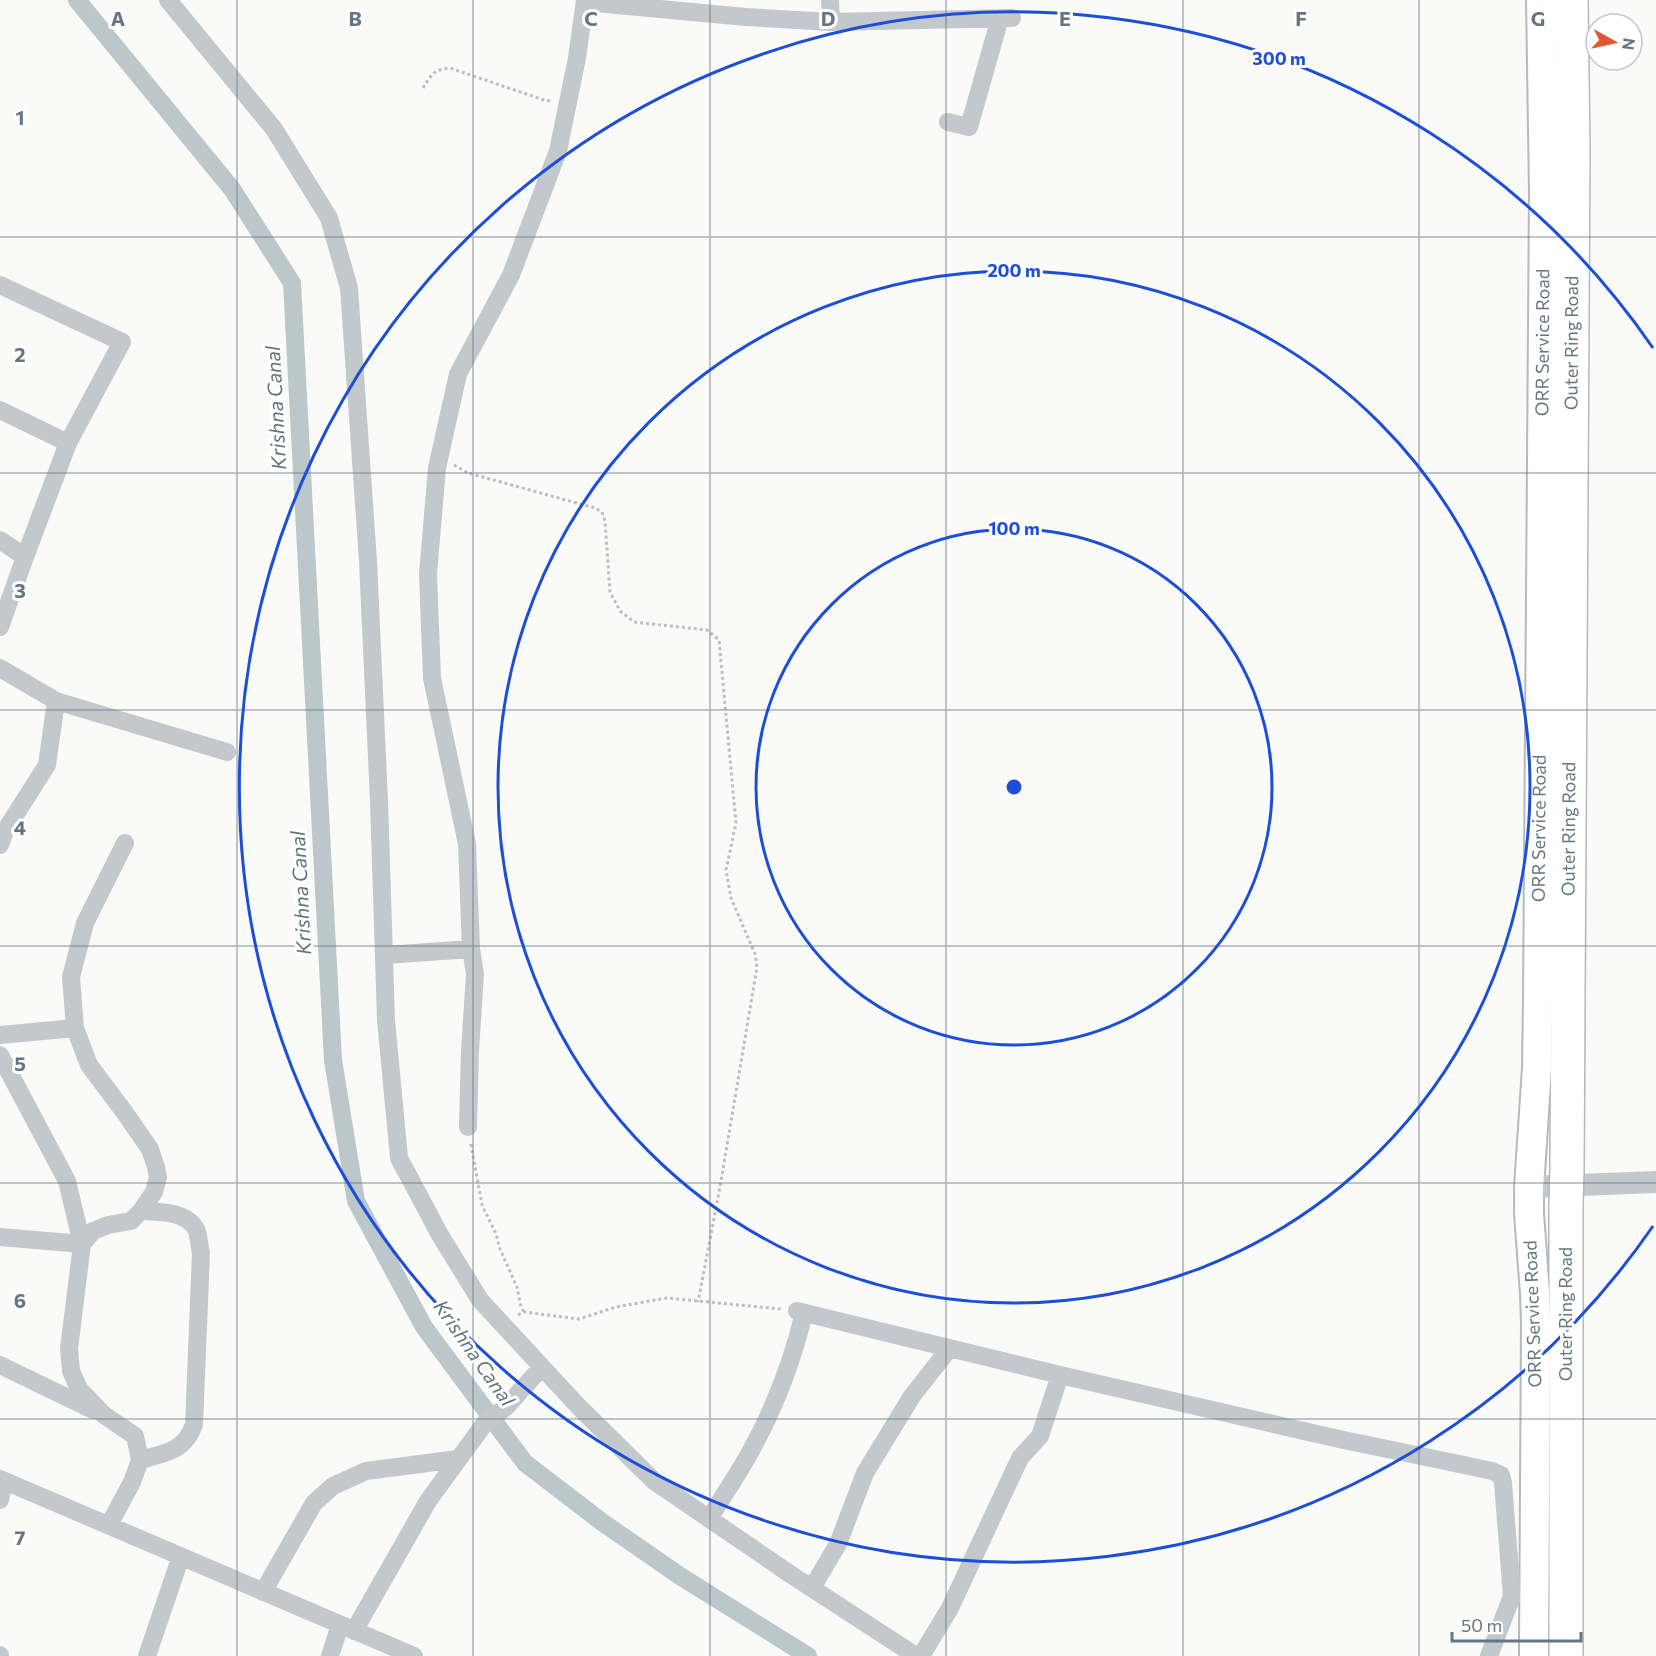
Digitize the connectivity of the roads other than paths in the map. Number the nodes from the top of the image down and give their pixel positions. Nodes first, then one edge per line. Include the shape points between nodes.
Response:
1 (168, 0) edge
2 (830, 0) edge
3 (1527, 0) edge
4 (1541, 0) edge
5 (1571, 0) edge
6 (585, 1) edge
7 (831, 22) junction
8 (1542, 65) junction
9 (948, 122) dead end
10 (0, 285) edge
11 (0, 410) edge
12 (68, 443) junction
13 (0, 540) edge
14 (25, 557) junction
15 (0, 627) edge
16 (0, 668) edge
17 (56, 701) junction
18 (227, 752) dead end
19 (5, 818) edge
20 (125, 843) dead end
21 (0, 845) edge
22 (471, 949) junction
23 (385, 955) junction
24 (75, 1028) junction
25 (0, 1035) edge
26 (0, 1055) edge
27 (468, 1127) road end
28 (1656, 1182) edge
29 (1529, 1187) junction
30 (141, 1211) junction
31 (0, 1237) edge
32 (82, 1244) junction
33 (949, 1349) junction
34 (0, 1365) edge
35 (542, 1367) junction
36 (1060, 1375) junction
37 (104, 1415) junction
38 (459, 1459) junction
39 (140, 1460) junction
40 (2, 1480) edge
41 (0, 1500) edge
42 (709, 1519) junction
43 (109, 1525) junction
44 (181, 1556) junction
45 (812, 1588) junction
46 (263, 1592) junction
47 (347, 1628) junction
48 (147, 1656) edge
49 (330, 1656) edge
50 (414, 1656) edge
51 (916, 1656) edge
52 (921, 1656) edge
53 (1489, 1656) edge
54 (1534, 1656) edge
55 (1566, 1656) edge

1 - 23 street via 273,129 329,218 349,288 368,561
2 - 7 street
3 - 8 main road
4 - 8 main road, ORR Service Road
5 - 55 highway, Outer Ring Road, bridge
6 - 7 street
6 - 22 street via 558,151 511,275 458,374 437,468 428,574 432,678 467,844
7 - 9 street via 1006,18 969,126
8 - 29 main road, ORR Service Road via 1538,988
10 - 12 street via 122,342
11 - 12 street
12 - 14 street
13 - 14 street
14 - 15 street
16 - 17 street
17 - 18 street
17 - 19 street via 46,765
19 - 21 street
20 - 24 street via 85,923 71,977
22 - 23 street
22 - 27 street via 475,974
23 - 35 street via 386,1020 399,1158 480,1300
24 - 25 street
24 - 30 street via 89,1065 150,1149 158,1177 154,1192
26 - 32 street via 67,1181
28 - 29 street
29 - 54 main road, ORR Service Road via 1536,1323
30 - 32 street via 131,1221 93,1231
30 - 39 street via 174,1214 189,1220 197,1230 201,1253 194,1425 181,1446
31 - 32 street
32 - 37 street via 69,1349 71,1371 79,1389
33 - 36 street
33 - 42 street via 800,1312 795,1350 784,1380 755,1444
33 - 45 street via 912,1396 865,1473 838,1544
34 - 37 street
35 - 38 street via 506,1407 485,1423
35 - 42 street via 654,1481
36 - 52 street via 1040,1436 1020,1458 950,1608
36 - 53 street via 1501,1475 1512,1596
37 - 39 street via 135,1436
38 - 46 street via 366,1471 333,1486 314,1503
38 - 47 street via 428,1500
39 - 43 street
40 - 41 street
40 - 43 street
42 - 45 street
43 - 44 street
44 - 46 street
44 - 48 street
45 - 51 street
46 - 47 street
47 - 49 street
47 - 50 street

